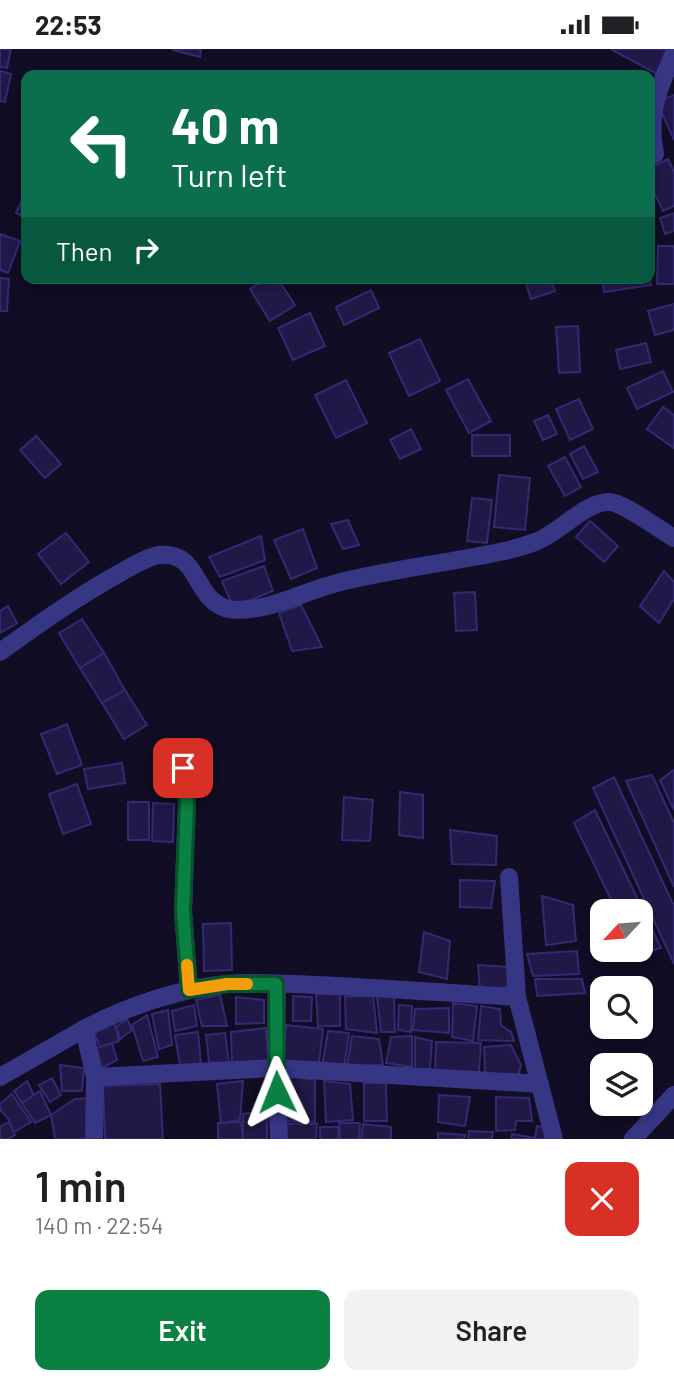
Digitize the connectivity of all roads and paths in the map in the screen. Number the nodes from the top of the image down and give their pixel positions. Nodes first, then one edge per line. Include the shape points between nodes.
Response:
1 (674, 53) edge
2 (655, 101) edge
3 (674, 538) edge
4 (1, 650) edge
5 (183, 768) dead end
6 (509, 877) dead end
7 (276, 984) junction
8 (189, 990) junction
9 (517, 997) junction
10 (84, 1029) junction
11 (276, 1068) junction
12 (0, 1077) edge
13 (95, 1077) junction
14 (540, 1084) junction
15 (674, 1095) edge
16 (94, 1139) edge
17 (279, 1139) edge
18 (554, 1139) edge
19 (633, 1139) edge

1 - 2 street
3 - 4 street via 610,502 587,510 537,541 337,583 266,606 236,610 212,601 182,558 156,555 73,601
5 - 8 street via 187,803 183,911
6 - 9 street
7 - 8 street
7 - 9 street
7 - 11 street
8 - 10 street via 111,1015
9 - 14 street
10 - 12 street
10 - 13 street
11 - 13 street
11 - 14 street
11 - 17 street
13 - 16 street
14 - 18 street
15 - 19 street

